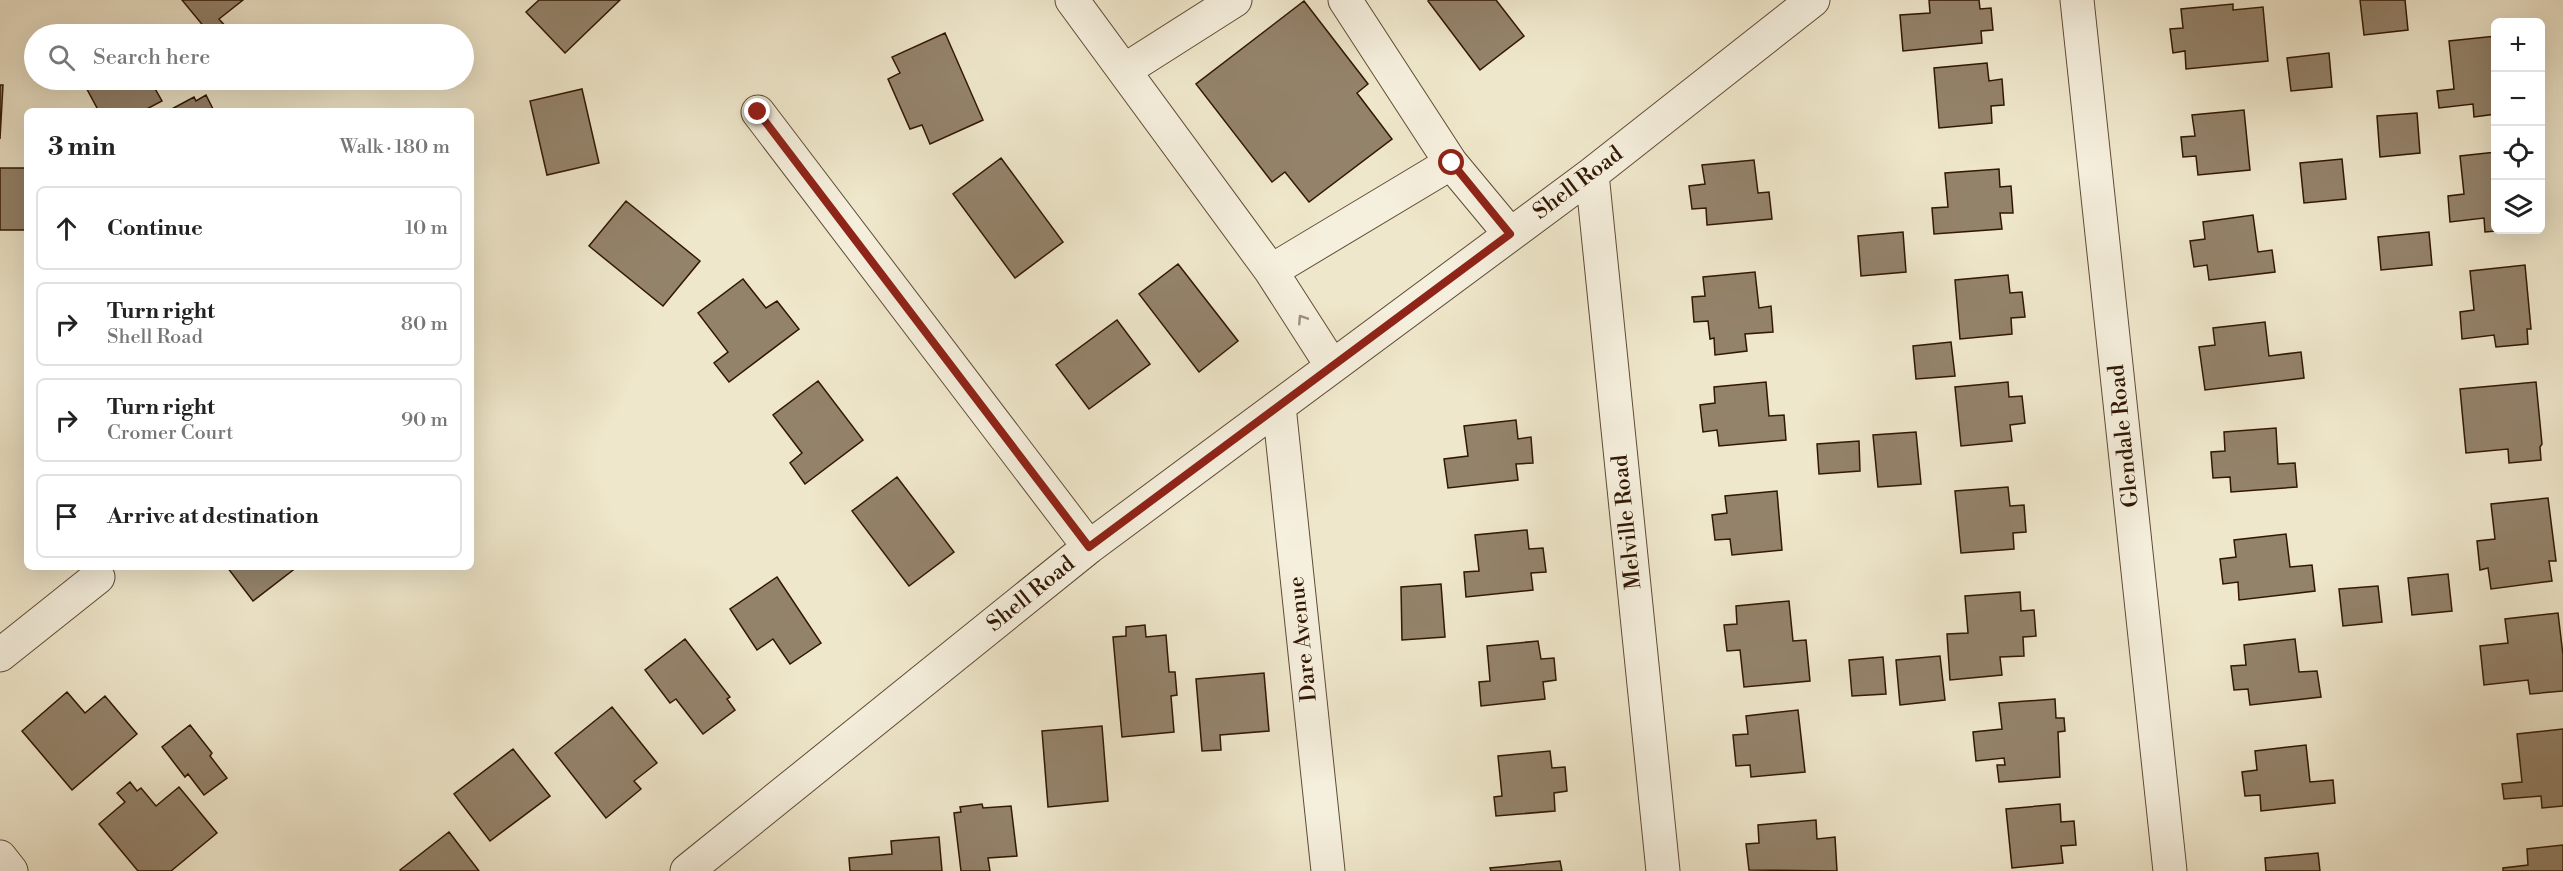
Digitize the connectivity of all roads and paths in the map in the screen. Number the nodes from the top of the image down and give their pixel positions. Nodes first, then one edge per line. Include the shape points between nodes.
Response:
1 (1072, 0) edge
2 (1235, 0) edge
3 (1345, 0) edge
4 (1813, 0) edge
5 (2077, 0) edge
6 (1125, 70) junction
7 (758, 112) dead end
8 (1452, 163) junction
9 (1592, 174) junction
10 (1510, 234) junction
11 (1271, 271) junction
12 (1332, 366) junction
13 (1279, 406) junction
14 (1089, 547) junction
15 (98, 577) dead end
16 (0, 655) edge
17 (0, 857) edge
18 (11, 871) edge
19 (687, 871) edge
20 (1328, 871) edge
21 (1663, 871) edge
22 (2170, 871) edge

1 - 6 street
2 - 6 street
3 - 8 street
4 - 9 street, Shell Road
5 - 22 street, Glendale Road
6 - 11 street
7 - 14 street
8 - 10 street
8 - 11 street
9 - 10 street, Shell Road
9 - 21 street, Melville Road
10 - 12 street, Shell Road
12 -> 11 street
12 - 13 street, Shell Road
13 - 14 street, Shell Road
13 - 20 street, Dare Avenue
14 - 19 street, Shell Road
15 - 16 street
17 - 18 street

